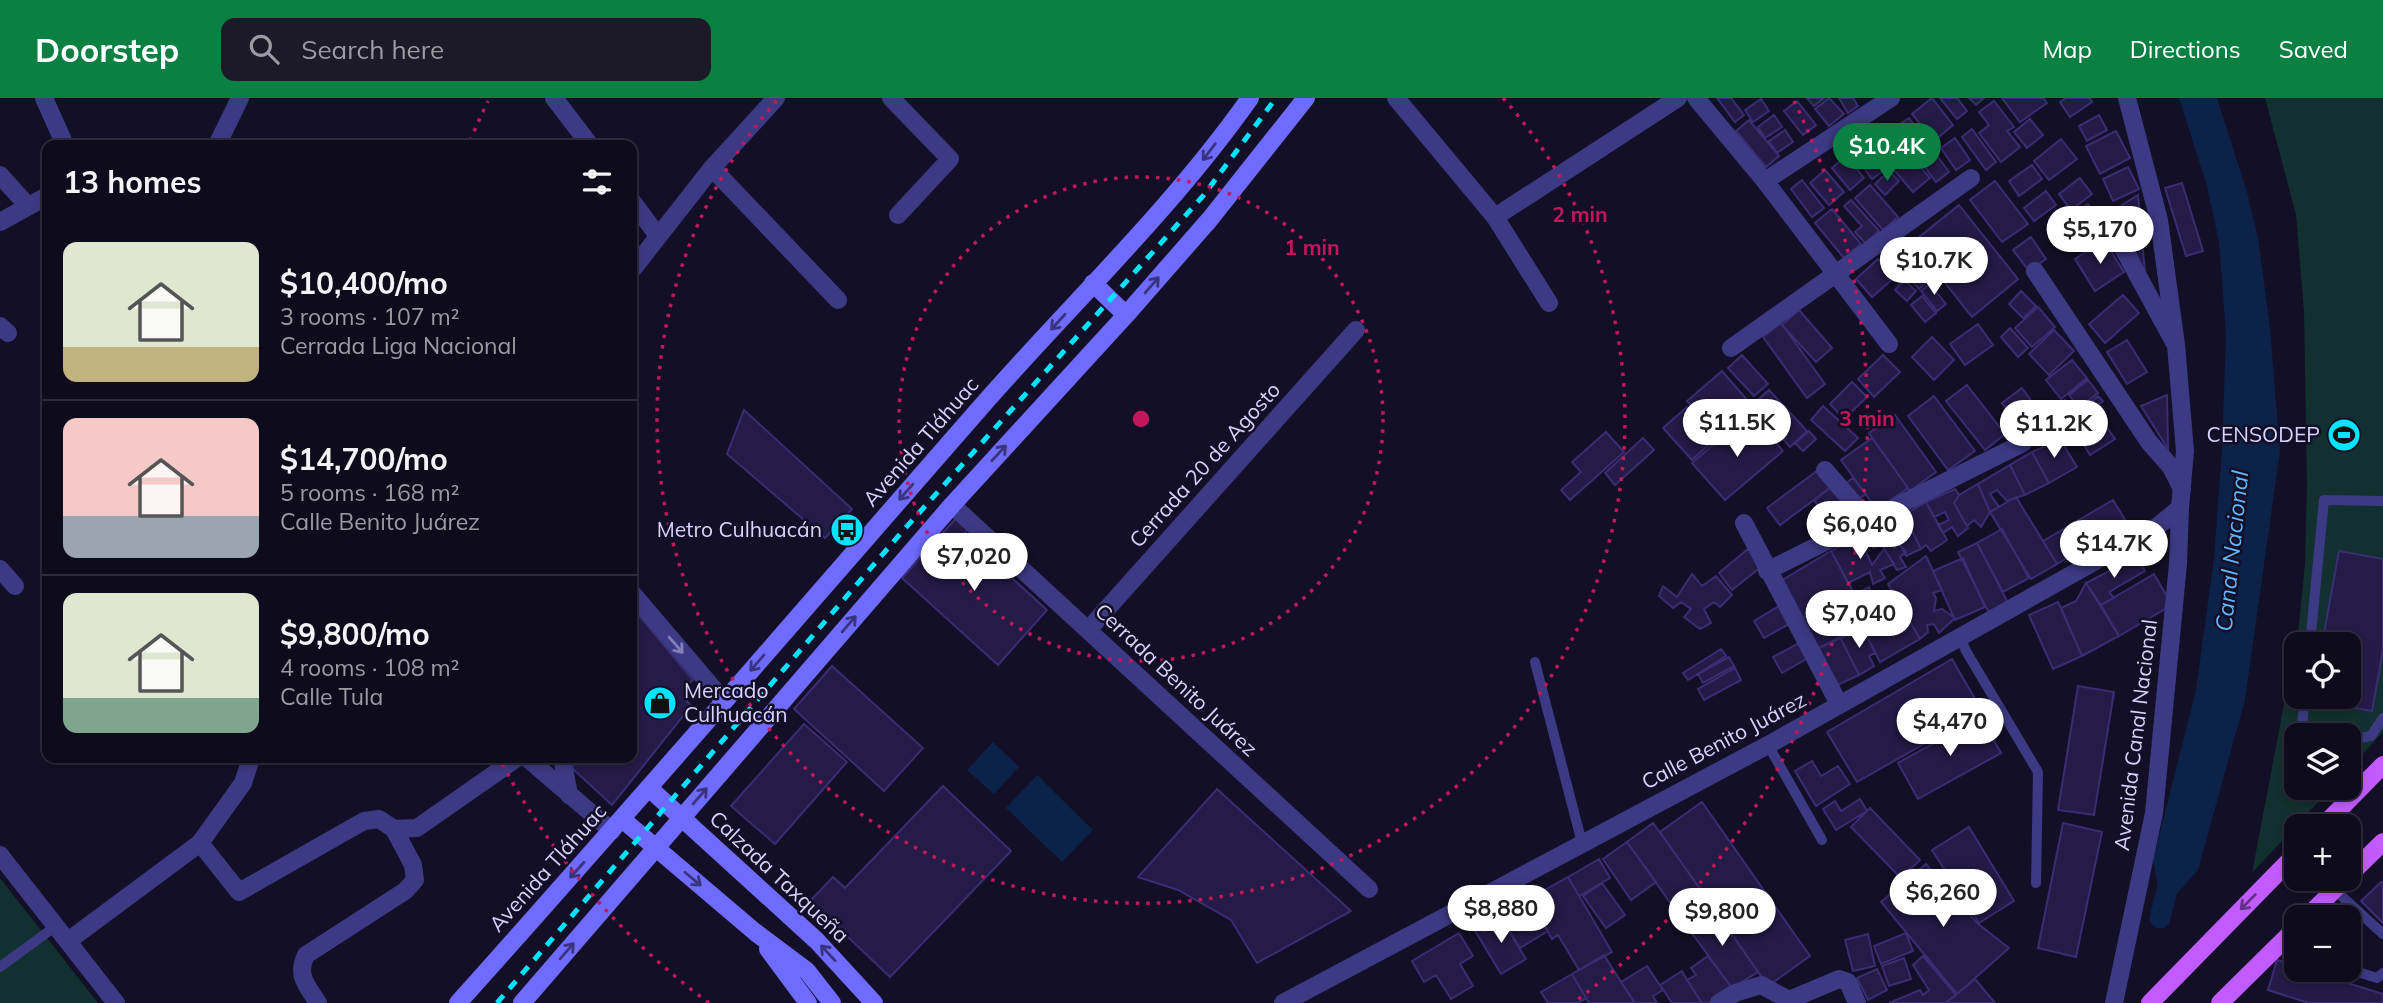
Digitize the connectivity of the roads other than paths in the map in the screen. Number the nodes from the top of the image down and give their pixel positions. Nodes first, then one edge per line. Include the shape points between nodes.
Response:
1 (44, 98) edge
2 (240, 98) edge
3 (554, 98) edge
4 (775, 98) edge
5 (891, 98) edge
6 (1250, 98) edge
7 (1306, 98) edge
8 (1396, 98) edge
9 (1678, 98) edge
10 (1696, 98) edge
11 (1891, 98) edge
12 (2127, 98) edge
13 (63, 140) edge
14 (219, 140) edge
15 (586, 140) edge
16 (712, 168) junction
17 (0, 175) edge
18 (1971, 178) dead end
19 (1765, 181) junction
20 (42, 199) edge
21 (28, 206) junction
22 (637, 208) edge
23 (898, 215) dead end
24 (1495, 217) junction
25 (2106, 217) dead end
26 (0, 222) edge
27 (658, 236) junction
28 (637, 263) edge
29 (2035, 271) dead end
30 (1835, 274) junction
31 (1093, 283) junction
32 (838, 300) dead end
33 (1549, 303) dead end
34 (1126, 315) junction
35 (1356, 330) dead end
36 (1889, 344) dead end
37 (2176, 345) junction
38 (1731, 348) dead end
39 (2023, 443) dead end
40 (1825, 470) dead end
41 (2182, 489) junction
42 (2383, 501) edge
43 (952, 505) junction
44 (2180, 508) junction
45 (1868, 520) junction
46 (1744, 523) dead end
47 (0, 569) edge
48 (1768, 571) junction
49 (15, 586) dead end
50 (637, 599) edge
51 (1088, 630) junction
52 (2311, 632) edge
53 (1960, 637) junction
54 (1535, 662) dead end
55 (724, 701) junction
56 (1839, 704) junction
57 (2383, 718) edge
58 (2361, 738) edge
59 (1768, 745) junction
60 (249, 763) edge
61 (510, 763) edge
62 (533, 763) edge
63 (563, 763) edge
64 (2383, 765) edge
65 (649, 788) junction
66 (569, 795) junction
67 (2335, 814) edge
68 (682, 818) junction
69 (617, 825) junction
70 (394, 829) junction
71 (1822, 840) dead end
72 (2383, 842) edge
73 (200, 843) junction
74 (1583, 843) junction
75 (656, 848) junction
76 (0, 855) edge
77 (2361, 864) edge
78 (2284, 866) edge
79 (2036, 883) dead end
80 (1369, 889) dead end
81 (2334, 891) edge
82 (2350, 891) edge
83 (2319, 905) edge
84 (56, 926) junction
85 (755, 932) junction
86 (2383, 934) edge
87 (68, 941) junction
88 (2284, 951) edge
89 (0, 967) edge
90 (2361, 973) edge
91 (2383, 973) edge
92 (116, 1003) edge
93 (318, 1003) edge
94 (457, 1003) edge
95 (522, 1003) edge
96 (808, 1003) edge
97 (832, 1003) edge
98 (874, 1003) edge
99 (1283, 1003) edge
100 (1719, 1003) edge
101 (1857, 1003) edge
102 (2114, 1003) edge
103 (2150, 1003) edge
104 (2220, 1003) edge

1 - 13 street
2 - 14 street
3 - 15 street
4 - 16 street
5 - 23 street via 950,159
6 -> 31 main road, Avenida Tláhuac via 1194,172
34 -> 7 main road
8 - 24 street
9 - 24 street
10 - 19 street
11 - 19 street
12 - 37 street, Avenida Canal Nacional via 2159,219
16 - 27 street
16 - 32 street
17 - 21 street
18 - 30 street
19 - 30 street
20 - 21 street
21 - 26 street
22 - 27 street
24 - 33 street
25 - 37 street
27 - 28 street
29 - 41 street
30 - 36 street
30 - 38 street
31 - 34 main road
31 -> 55 main road, Avenida Tláhuac
43 -> 34 main road
35 - 51 street, Cerrada 20 de Agosto
37 - 41 street, Avenida Canal Nacional via 2185,451
39 - 45 street
40 - 45 street
41 - 44 street, Avenida Canal Nacional
42 - 52 lane via 2324,500
43 - 51 street, Cerrada Benito Juárez
68 -> 43 main road
44 - 53 street, Calle Benito Juárez via 2158,526
44 - 102 street, Avenida Canal Nacional via 2154,813
45 - 48 street
46 - 48 street
47 - 49 street
48 - 56 street
50 -> 55 street
51 - 80 street, Cerrada Benito Juárez
53 - 56 street, Calle Benito Juárez
53 - 79 lane via 2038,772
54 - 74 lane
55 - 65 main road, Avenida Tláhuac
56 - 59 street, Calle Benito Juárez
57 - 58 lane via 2371,736
59 - 71 lane
59 - 74 street, Calle Benito Juárez
60 - 73 street via 243,783
61 - 70 street via 417,828
62 - 66 street
63 - 66 street
64 - 67 main road
65 - 68 main road, Calzada Taxqueña
65 - 69 main road, Avenida Tláhuac
66 - 69 street
68 - 75 main road
98 -> 68 main road, Calzada Taxqueña via 817,941
69 - 75 main road
69 -> 94 main road, Avenida Tláhuac
70 - 73 street via 379,818 364,821 239,892
70 - 93 street via 413,865 415,880 306,955 300,968 302,977
72 - 77 main road
73 - 87 street
74 - 99 street, Calle Benito Juárez
75 -> 85 main road
95 -> 75 main road
76 - 84 street
78 -> 103 main road
81 - 83 main road
82 - 86 lane
84 - 87 street
84 - 89 lane
85 - 96 main road
85 - 97 main road via 807,971
87 - 92 street
88 - 104 main road
90 - 91 lane via 2377,978
100 - 101 street via 1761,985 1789,1000 1839,979 1848,982

